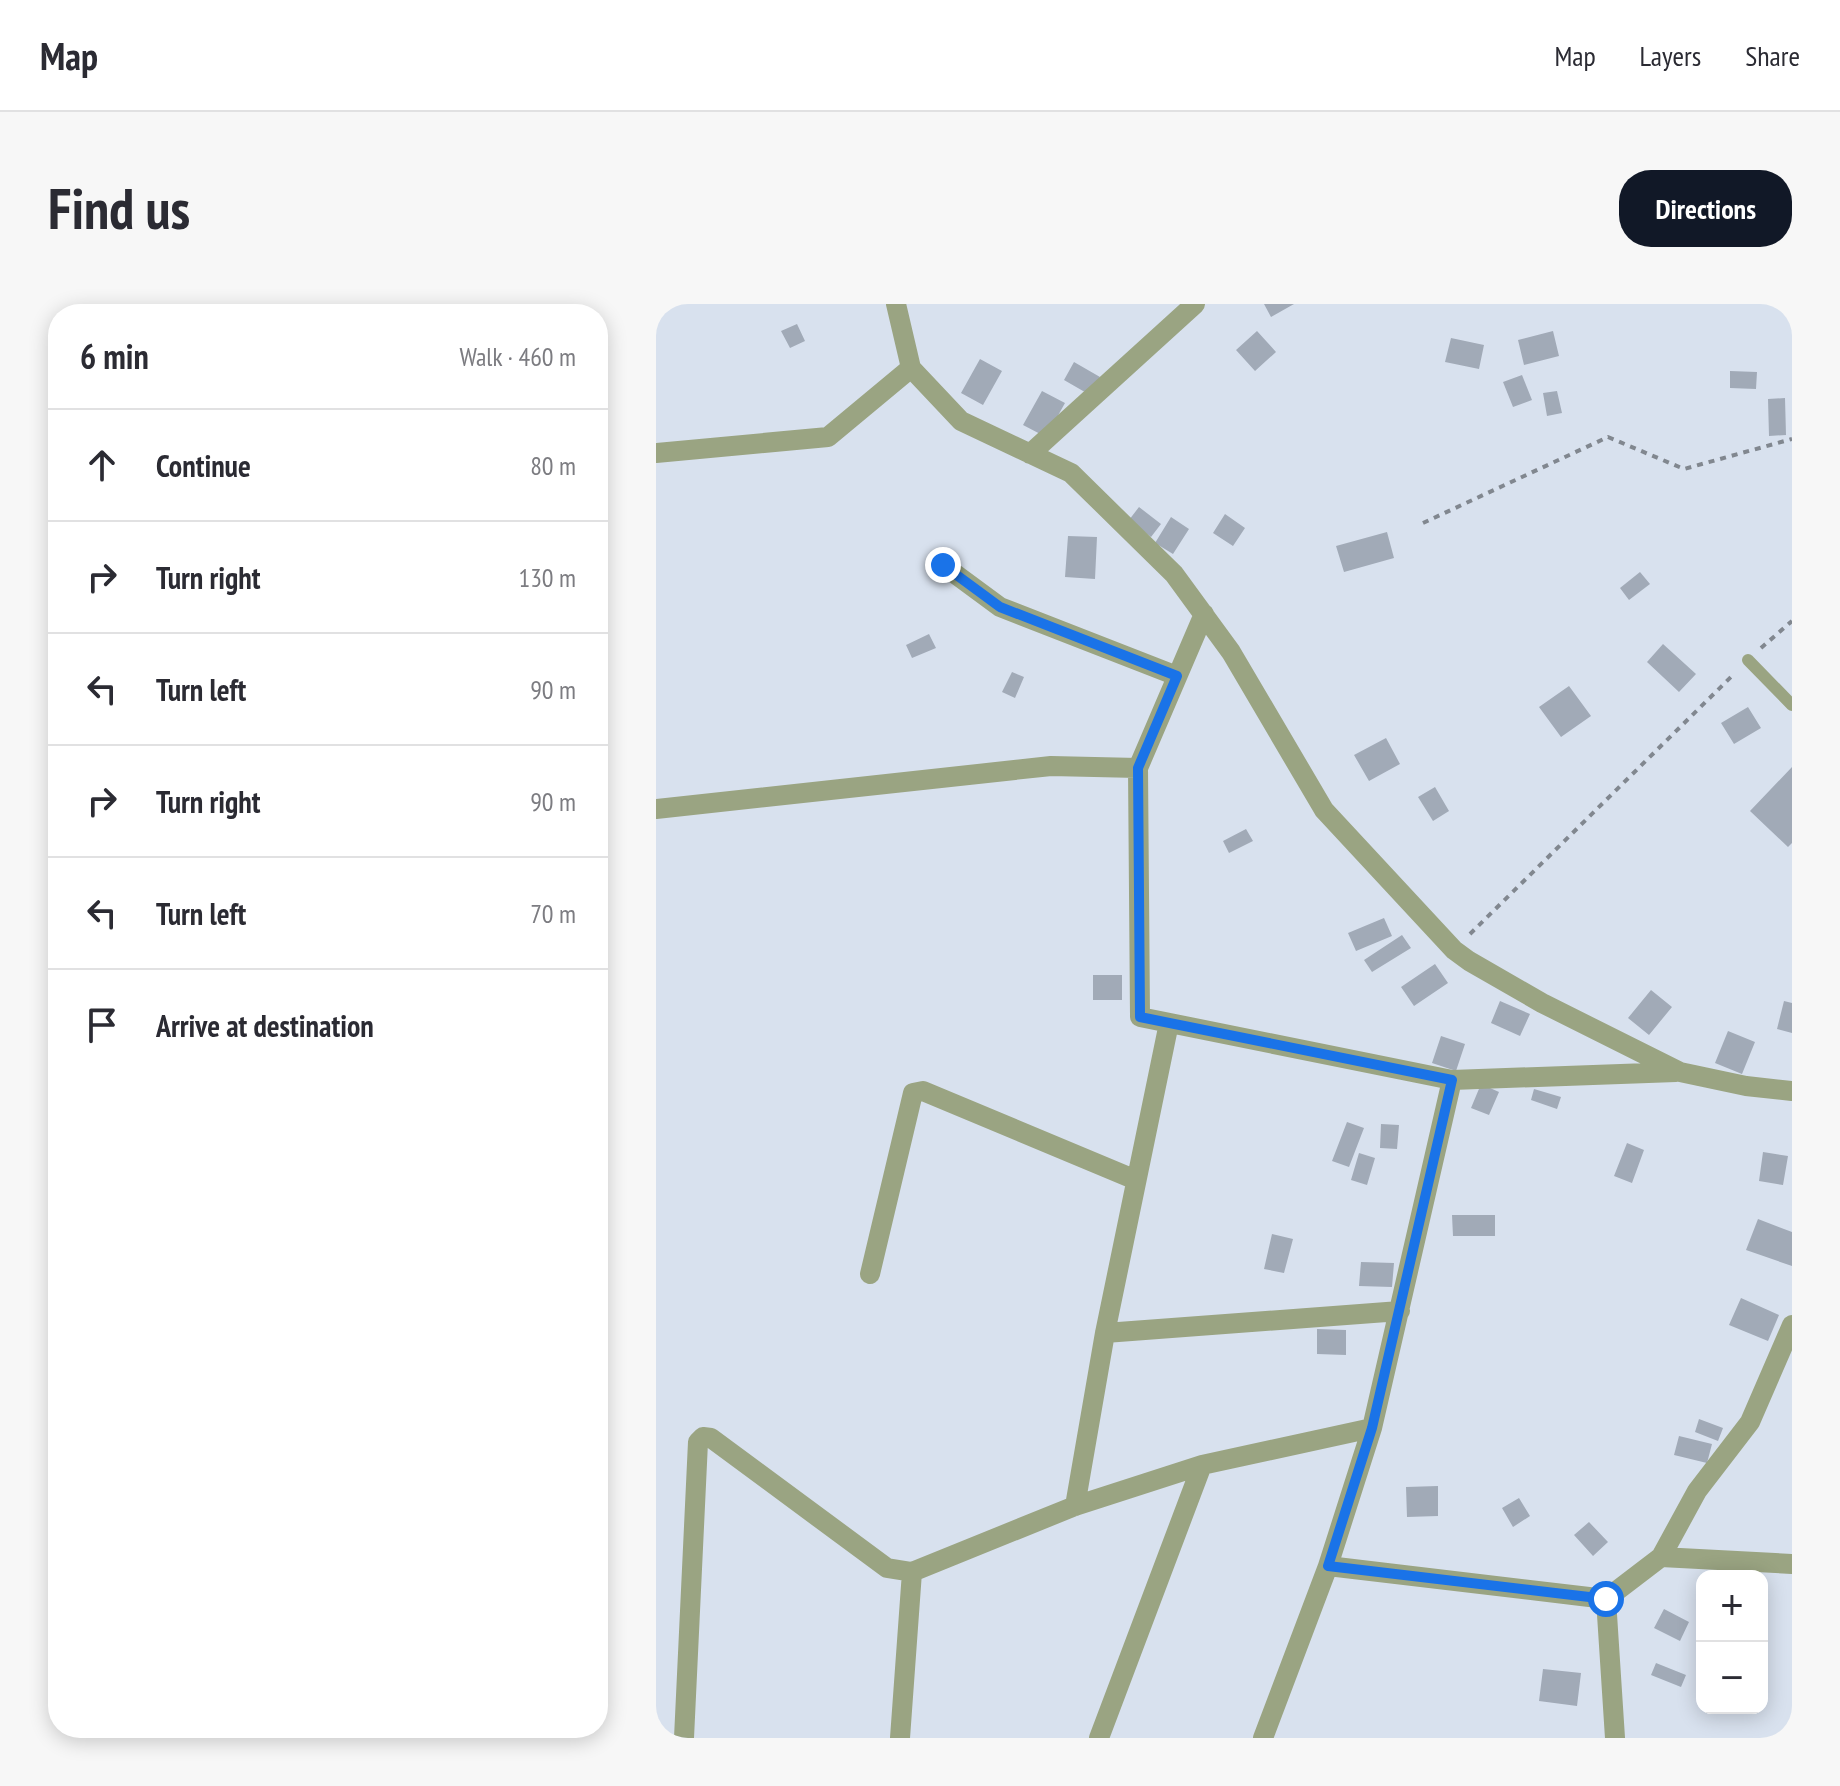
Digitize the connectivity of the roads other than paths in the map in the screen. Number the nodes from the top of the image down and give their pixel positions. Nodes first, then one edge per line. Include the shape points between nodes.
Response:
1 (1195, 304) edge
2 (899, 306) edge
3 (911, 368) junction
4 (656, 453) edge
5 (1030, 454) junction
6 (943, 565) dead end
7 (1204, 614) junction
8 (1748, 660) road end
9 (1177, 676) junction
10 (1792, 705) edge
11 (1138, 768) junction
12 (656, 809) edge
13 (1169, 1023) junction
14 (1680, 1072) junction
15 (1452, 1080) junction
16 (1792, 1091) edge
17 (1136, 1180) junction
18 (870, 1274) dead end
19 (1400, 1311) junction
20 (1792, 1325) edge
21 (1105, 1333) junction
22 (1372, 1428) junction
23 (1202, 1465) junction
24 (1075, 1506) junction
25 (1661, 1557) junction
26 (1792, 1564) edge
27 (1328, 1566) junction
28 (912, 1572) junction
29 (1606, 1599) junction
30 (684, 1738) edge
31 (900, 1738) edge
32 (1099, 1738) edge
33 (1263, 1738) edge
34 (1615, 1738) edge

1 - 5 street
2 - 3 street
3 - 4 street via 828,437
3 - 5 street via 961,421
5 - 7 street via 1071,473 1174,574
6 - 9 street via 1000,607
7 - 9 street
7 - 14 street via 1324,810 1454,950 1542,1003
8 - 10 lane
9 - 11 street
11 - 12 street via 1051,766
11 - 13 street via 1140,1017
13 - 15 street
13 - 17 street
14 - 15 street
14 - 16 street
15 - 19 street
17 - 18 street via 917,1090
17 - 21 street
19 - 21 street
19 - 22 street
20 - 25 street via 1750,1422 1697,1491
21 - 24 street
22 - 23 street
22 - 27 street
23 - 24 street
23 - 32 street
24 - 28 street
25 - 26 street
25 - 29 street
27 - 29 street
27 - 33 street
28 - 30 street via 887,1568 703,1437 698,1442
28 - 31 street
29 - 34 street

